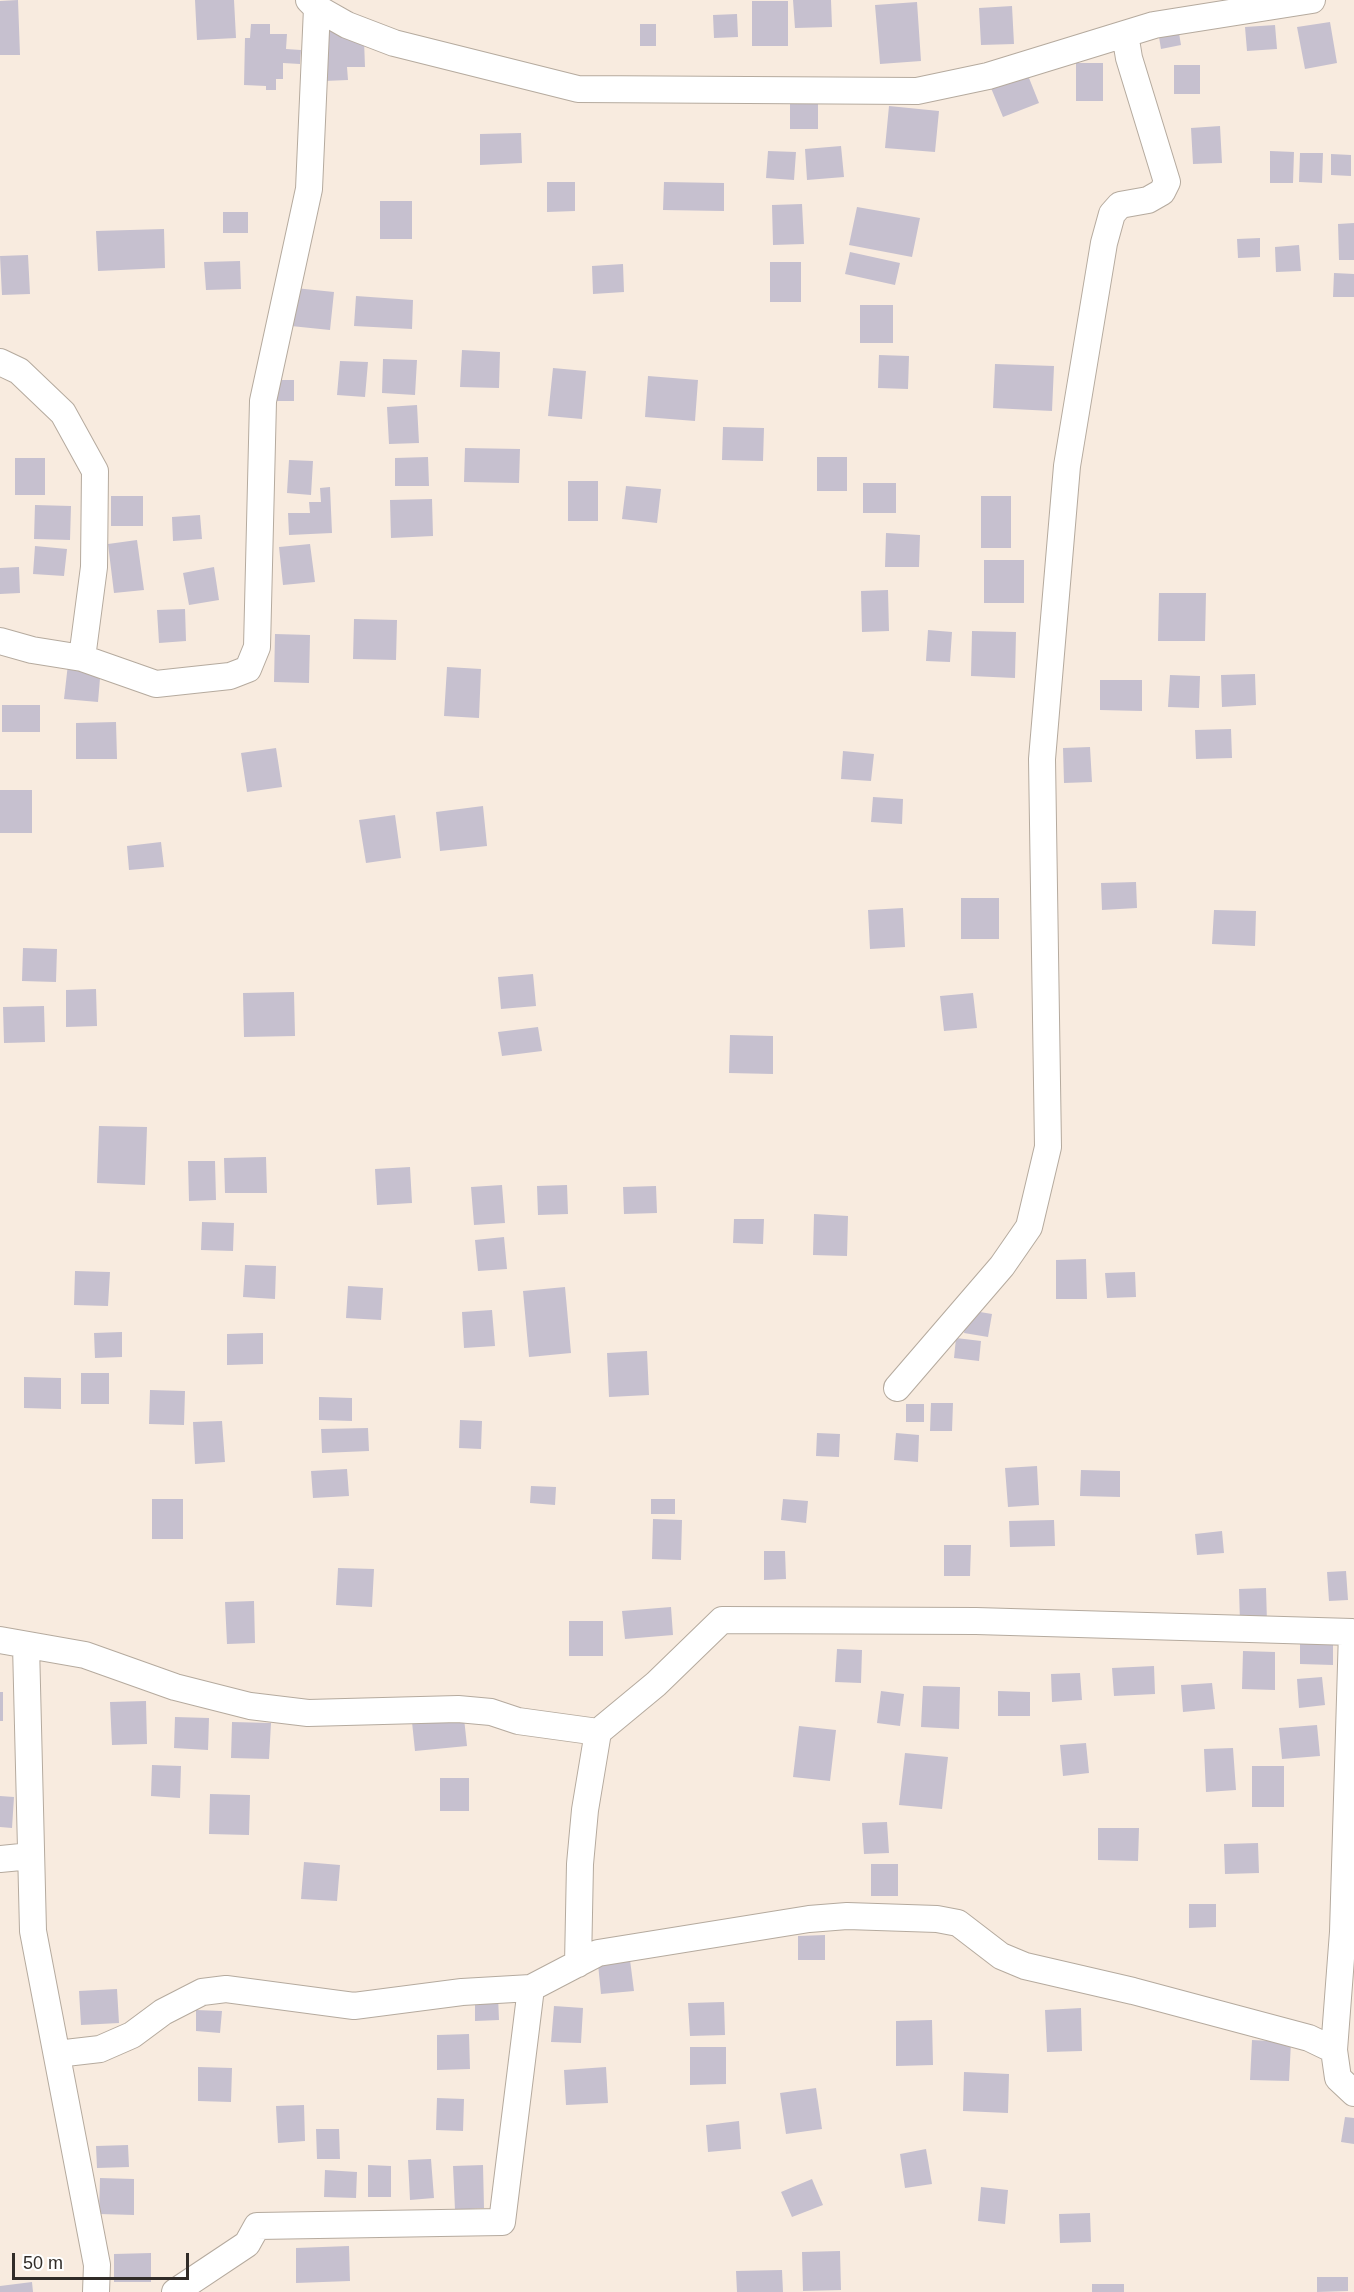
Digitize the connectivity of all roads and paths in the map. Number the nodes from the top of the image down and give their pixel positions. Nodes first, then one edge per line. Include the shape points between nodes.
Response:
1 (1312, 0) edge
2 (313, 4) edge
3 (1125, 34) junction
4 (0, 362) edge
5 (0, 641) edge
6 (82, 658) junction
7 (897, 1388) dead end
8 (0, 1640) edge
9 (26, 1645) junction
10 (598, 1732) junction
11 (31, 1856) junction
12 (0, 1859) edge
13 (578, 1964) junction
14 (531, 1988) junction
15 (1334, 2050) junction
16 (57, 2054) junction
17 (1354, 2093) edge
18 (96, 2292) edge
19 (175, 2292) edge

1 - 3 street via 1154,25
2 - 3 street via 347,25 394,43 578,89 917,91 988,76
2 - 6 street via 309,189 263,400 257,647 248,669 230,676 156,684
3 - 7 street via 1167,182 1162,192 1148,200 1120,205 1112,214 1067,466 1042,759 1048,1147 1029,1227 1002,1266
4 - 6 street via 19,371 63,413 95,471 94,567
5 - 6 street
8 - 9 street
9 - 10 street via 85,1655 175,1687 250,1706 308,1713 458,1709
9 - 11 street
10 - 13 street via 580,1864
10 - 15 street via 656,1684 722,1620 976,1621 1352,1632 1343,1932
11 - 12 street
11 - 16 street via 33,1931
13 - 14 street
13 - 15 street via 598,1953 809,1919 938,1919 958,1923 1001,1956 1025,1966 1309,2038
14 - 16 street via 462,1992 354,2006 226,1989 202,1992 162,2012 122,2040 100,2049
14 - 19 street via 502,2222 257,2226 247,2244
15 - 17 street via 1338,2078
16 - 18 street via 97,2265

